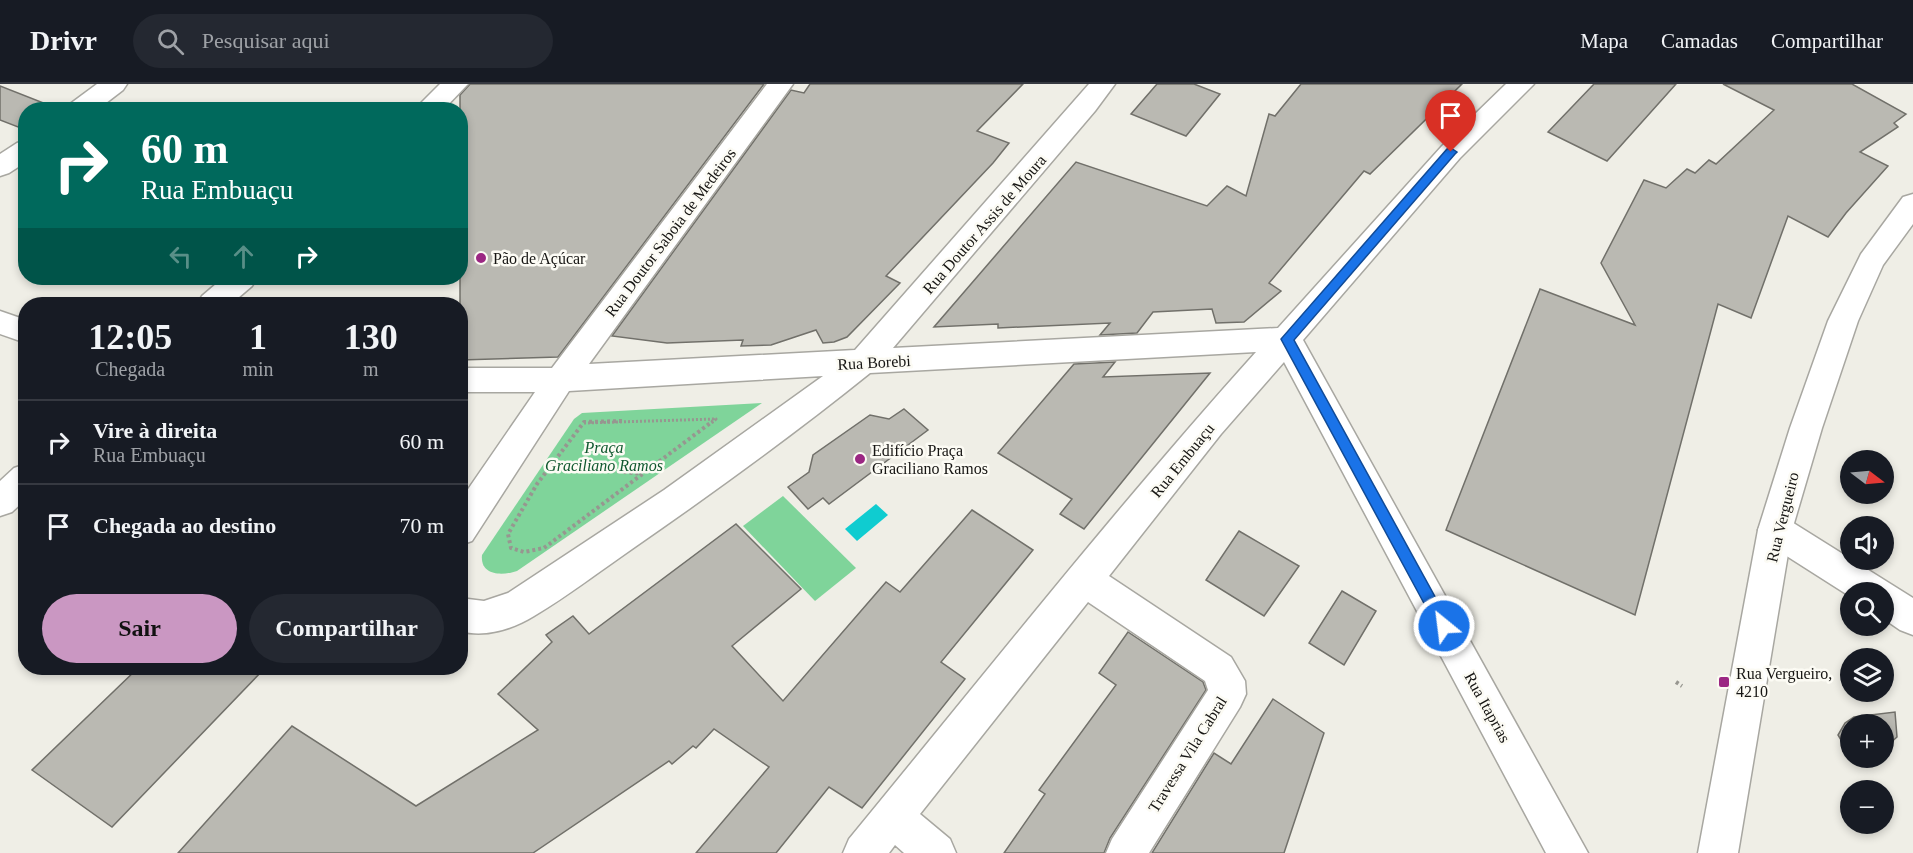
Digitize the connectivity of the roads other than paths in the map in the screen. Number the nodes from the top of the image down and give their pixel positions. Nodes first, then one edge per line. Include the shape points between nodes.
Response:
1 (114, 84) edge
2 (455, 84) edge
3 (780, 84) edge
4 (1102, 84) edge
5 (1521, 84) edge
6 (90, 102) edge
7 (436, 102) edge
8 (18, 155) edge
9 (0, 167) edge
10 (1913, 204) edge
11 (234, 285) edge
12 (220, 297) edge
13 (0, 322) edge
14 (18, 329) edge
15 (1287, 339) junction
16 (863, 362) junction
17 (560, 380) junction
18 (468, 381) edge
19 (18, 485) edge
20 (0, 502) edge
21 (468, 518) edge
22 (1775, 530) junction
23 (1084, 579) junction
24 (1857, 582) edge
25 (1894, 606) edge
26 (468, 616) edge
27 (1913, 618) edge
28 (892, 817) junction
29 (863, 853) edge
30 (936, 853) edge
31 (1126, 853) edge
32 (1568, 853) edge
33 (1718, 853) edge

1 - 6 street
2 - 7 street
3 - 17 street, Rua Doutor Saboia de Medeiros
4 - 16 street, Rua Doutor Assis de Moura
5 - 15 street, Rua Embuaçu via 1451,152
8 - 9 street
10 - 22 street, Rua Vergueiro via 1871,261 1844,321
11 - 12 street
13 - 14 street
15 - 16 street, Rua Borebi
15 - 23 street, Rua Embuaçu via 1210,425
15 - 32 street, Rua Itaprias
16 - 17 street, Rua Borebi
16 - 26 street via 695,486 521,605 499,616
17 - 18 street, Rua Borebi
17 - 21 street
19 - 20 street
22 - 24 street
22 - 33 street, Rua Vergueiro
23 - 28 street, Rua Embuaçu
23 - 31 street, Travessa Vila Cabral via 1218,669 1226,681 1227,694
25 - 27 street
28 - 29 street, Rua Embuaçu
28 - 30 street

